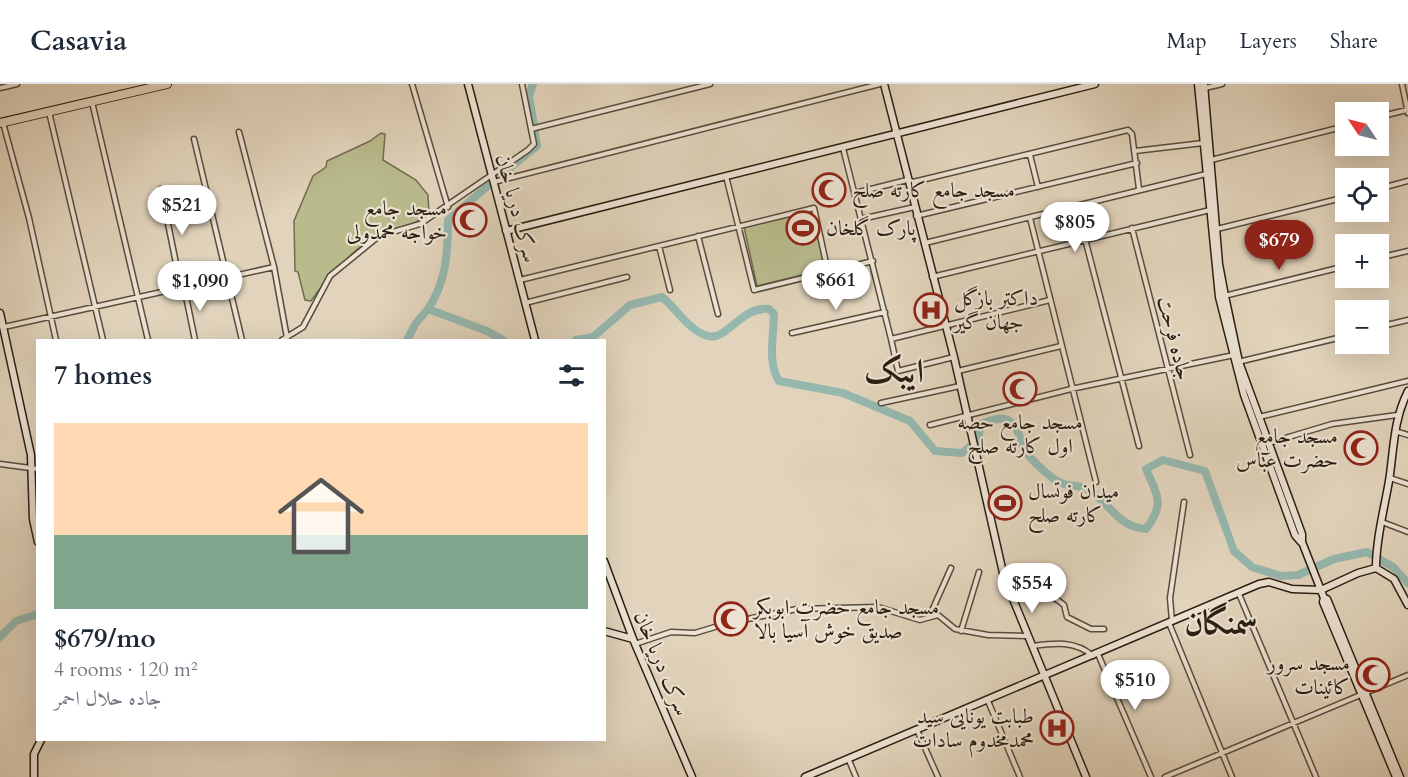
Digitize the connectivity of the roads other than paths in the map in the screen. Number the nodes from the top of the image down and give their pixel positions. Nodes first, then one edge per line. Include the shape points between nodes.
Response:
1 (17, 84) edge
2 (167, 84) edge
3 (412, 84) edge
4 (468, 84) edge
5 (522, 84) edge
6 (710, 84) edge
7 (882, 84) edge
8 (1095, 84) edge
9 (1198, 84) edge
10 (1222, 84) edge
11 (1402, 84) edge
12 (1204, 86) edge
13 (0, 88) edge
14 (92, 101) junction
15 (49, 111) junction
16 (1408, 112) edge
17 (1389, 115) edge
18 (2, 122) edge
19 (531, 129) junction
20 (1335, 129) edge
21 (239, 132) dead end
22 (896, 132) junction
23 (194, 139) dead end
24 (1203, 143) junction
25 (843, 145) junction
26 (1135, 151) junction
27 (1030, 155) junction
28 (1211, 160) junction
29 (1137, 163) junction
30 (1207, 174) junction
31 (725, 175) junction
32 (492, 179) junction
33 (908, 181) junction
34 (1408, 181) edge
35 (1389, 186) edge
36 (1038, 187) junction
37 (161, 189) dead end
38 (1139, 189) junction
39 (855, 193) junction
40 (1335, 200) edge
41 (447, 207) junction
42 (915, 207) junction
43 (1213, 210) junction
44 (916, 216) junction
45 (1030, 218) junction
46 (861, 219) junction
47 (738, 226) junction
48 (1132, 228) junction
49 (1217, 229) junction
50 (506, 231) junction
51 (698, 237) junction
52 (1085, 239) junction
53 (924, 243) junction
54 (659, 246) junction
55 (1038, 251) junction
56 (1408, 251) edge
57 (1389, 255) edge
58 (873, 261) junction
59 (274, 267) junction
60 (1335, 269) edge
61 (828, 272) junction
62 (627, 277) dead end
63 (931, 277) junction
64 (227, 278) junction
65 (519, 281) junction
66 (183, 288) junction
67 (670, 290) dead end
68 (1222, 296) junction
69 (138, 298) junction
70 (1050, 300) junction
71 (525, 303) junction
72 (95, 308) junction
73 (885, 312) junction
74 (0, 313) edge
75 (718, 314) dead end
76 (51, 318) junction
77 (1408, 320) edge
78 (1389, 324) edge
79 (944, 325) junction
80 (4, 327) junction
81 (792, 333) dead end
82 (56, 339) edge
83 (103, 339) edge
84 (148, 339) edge
85 (195, 339) edge
86 (243, 339) edge
87 (285, 339) edge
88 (535, 339) edge
89 (891, 339) junction
90 (1335, 339) edge
91 (1061, 346) junction
92 (8, 347) junction
93 (0, 349) edge
94 (1235, 354) junction
95 (954, 357) junction
96 (1237, 363) junction
97 (1166, 367) junction
98 (957, 372) junction
99 (1120, 378) junction
100 (1408, 381) edge
101 (960, 386) junction
102 (1071, 388) junction
103 (1408, 391) edge
104 (881, 403) dead end
105 (1405, 404) edge
106 (1398, 415) junction
107 (966, 417) junction
108 (1259, 417) junction
109 (930, 425) dead end
110 (1394, 430) junction
111 (1408, 435) edge
112 (1268, 444) junction
113 (1139, 446) dead end
114 (1190, 455) dead end
115 (0, 464) edge
116 (35, 469) edge
117 (1389, 478) junction
118 (1096, 482) dead end
119 (1408, 484) edge
120 (1184, 502) dead end
121 (1382, 522) junction
122 (1408, 532) edge
123 (36, 533) edge
124 (1302, 542) junction
125 (1376, 565) junction
126 (606, 566) edge
127 (951, 568) dead end
128 (979, 572) dead end
129 (1004, 577) junction
130 (1320, 587) junction
131 (1239, 594) junction
132 (1408, 605) edge
133 (930, 615) junction
134 (1170, 623) junction
135 (1104, 629) dead end
136 (961, 631) junction
137 (606, 632) edge
138 (1027, 636) junction
139 (634, 642) junction
140 (1031, 646) junction
141 (1096, 655) junction
142 (1107, 674) junction
143 (1408, 675) edge
144 (1043, 676) junction
145 (1129, 676) dead end
146 (1364, 694) junction
147 (988, 701) junction
148 (1292, 723) junction
149 (917, 729) junction
150 (40, 741) edge
151 (1222, 753) junction
152 (848, 758) junction
153 (34, 777) edge
154 (692, 777) edge
155 (805, 777) edge
156 (856, 777) edge
157 (938, 777) edge
158 (1020, 777) edge
159 (1086, 777) edge
160 (1151, 777) edge
161 (1165, 777) edge
162 (1232, 777) edge
163 (1316, 777) edge
164 (1396, 777) edge
165 (1400, 777) edge

1 - 13 street
2 - 14 highway
3 - 41 street
4 - 32 street, سرک دریا خان
5 - 19 street
6 - 19 street
7 - 22 street
7 - 32 street
8 - 22 street
9 - 24 street
10 - 12 street
11 - 16 street
12 - 28 street
14 - 15 highway
14 - 69 street
15 - 18 highway
15 - 72 street
16 - 17 street
18 - 76 street
19 - 32 street via 534,144
20 - 28 street
21 - 59 street
22 - 25 street
22 - 33 street
23 - 64 street
24 - 26 street
24 - 30 street
25 - 31 street
25 - 39 street
26 - 27 street via 1128,130
26 - 29 street
27 - 33 street
27 - 36 street
28 - 43 street
29 - 36 street
29 - 38 street
30 - 38 street
30 - 43 street
31 - 47 street
31 - 50 street
32 - 41 street
32 - 50 street, سرک دریا خان
33 - 39 street
33 - 42 street
34 - 35 street
36 - 44 street
37 - 66 street
38 - 45 street
39 - 46 street
40 - 49 street
41 - 87 street via 420,224 379,236 330,276 303,327
42 - 44 street
42 - 46 street
43 - 48 street
43 - 49 street
43 - 68 street
44 - 53 street
45 - 53 street
45 - 55 street
46 - 58 street
47 - 51 street
47 - 61 street via 754,290
47 - 61 street via 814,208
48 - 52 street
48 - 97 street, جاده فرحت
49 - 68 street
50 - 65 street, سرک دریا خان
51 - 54 street
51 - 75 street
52 - 55 street
52 - 99 street
53 - 63 street
54 - 65 street
54 - 67 street
55 - 63 street
55 - 70 street
56 - 57 street
58 - 61 street
58 - 73 street
59 - 64 street
59 - 87 street
60 - 68 street
62 - 71 street
63 - 79 street
64 - 66 street
64 - 86 street
65 - 71 street, سرک دریا خان
66 - 69 street
66 - 85 street
68 - 94 street
69 - 72 street
69 - 84 street
70 - 79 street
70 - 91 street
71 - 88 street, سرک دریا خان
72 - 76 street
72 - 83 street
73 - 81 street
73 - 89 street
74 - 80 street
76 - 80 street
76 - 82 street
77 - 78 street
79 - 89 street
79 - 95 street
80 - 92 street
89 - 95 street via 898,371
90 - 96 street
91 - 98 street
91 - 102 street
92 - 93 street
92 - 116 street
94 - 96 street
94 - 97 street
95 - 98 street
96 - 108 street
96 - 124 street via 1295,535
97 - 99 street
97 - 114 street, جاده فرحت
98 - 101 street
99 - 102 street
99 - 113 street
100 - 108 street
101 - 104 street
101 - 107 street
102 - 107 street
102 - 118 street
103 - 105 street
105 - 106 street
106 - 110 street
106 - 112 street via 1332,424
107 - 109 street
107 - 129 street
108 - 112 street
110 - 111 street
110 - 117 street
112 - 124 street
115 - 116 street
116 - 123 street
117 - 119 street
117 - 121 street
120 - 134 street
121 - 122 street
121 - 125 street
124 - 130 street
125 - 130 street
125 - 132 street via 1394,579
126 - 139 street, سرک دریا خان
127 - 133 street
128 - 136 street
129 - 135 street via 1054,597 1064,604 1067,617 1091,629
129 - 138 street
130 - 131 street via 1292,589 1269,582
130 - 146 street
131 - 134 street
131 - 148 street
133 - 136 street via 942,616 951,628
133 - 139 street via 920,620 878,608 797,609 695,633 671,632
134 - 141 street
134 - 151 street
136 - 138 street
137 - 139 street
138 - 140 street
139 - 154 street, سرک دریا خان
140 - 141 street via 1057,643 1078,646
140 - 144 street
141 - 142 street
141 - 144 street
142 - 145 street
142 - 160 street
143 - 146 street
144 - 147 street
144 - 159 street
146 - 148 street
146 - 164 street
146 - 165 street
147 - 149 street
147 - 158 street
148 - 151 street
148 - 163 street
149 - 152 street
149 - 157 street
150 - 153 street via 34,754
151 - 161 street
151 - 162 street
152 - 155 street
152 - 156 street

